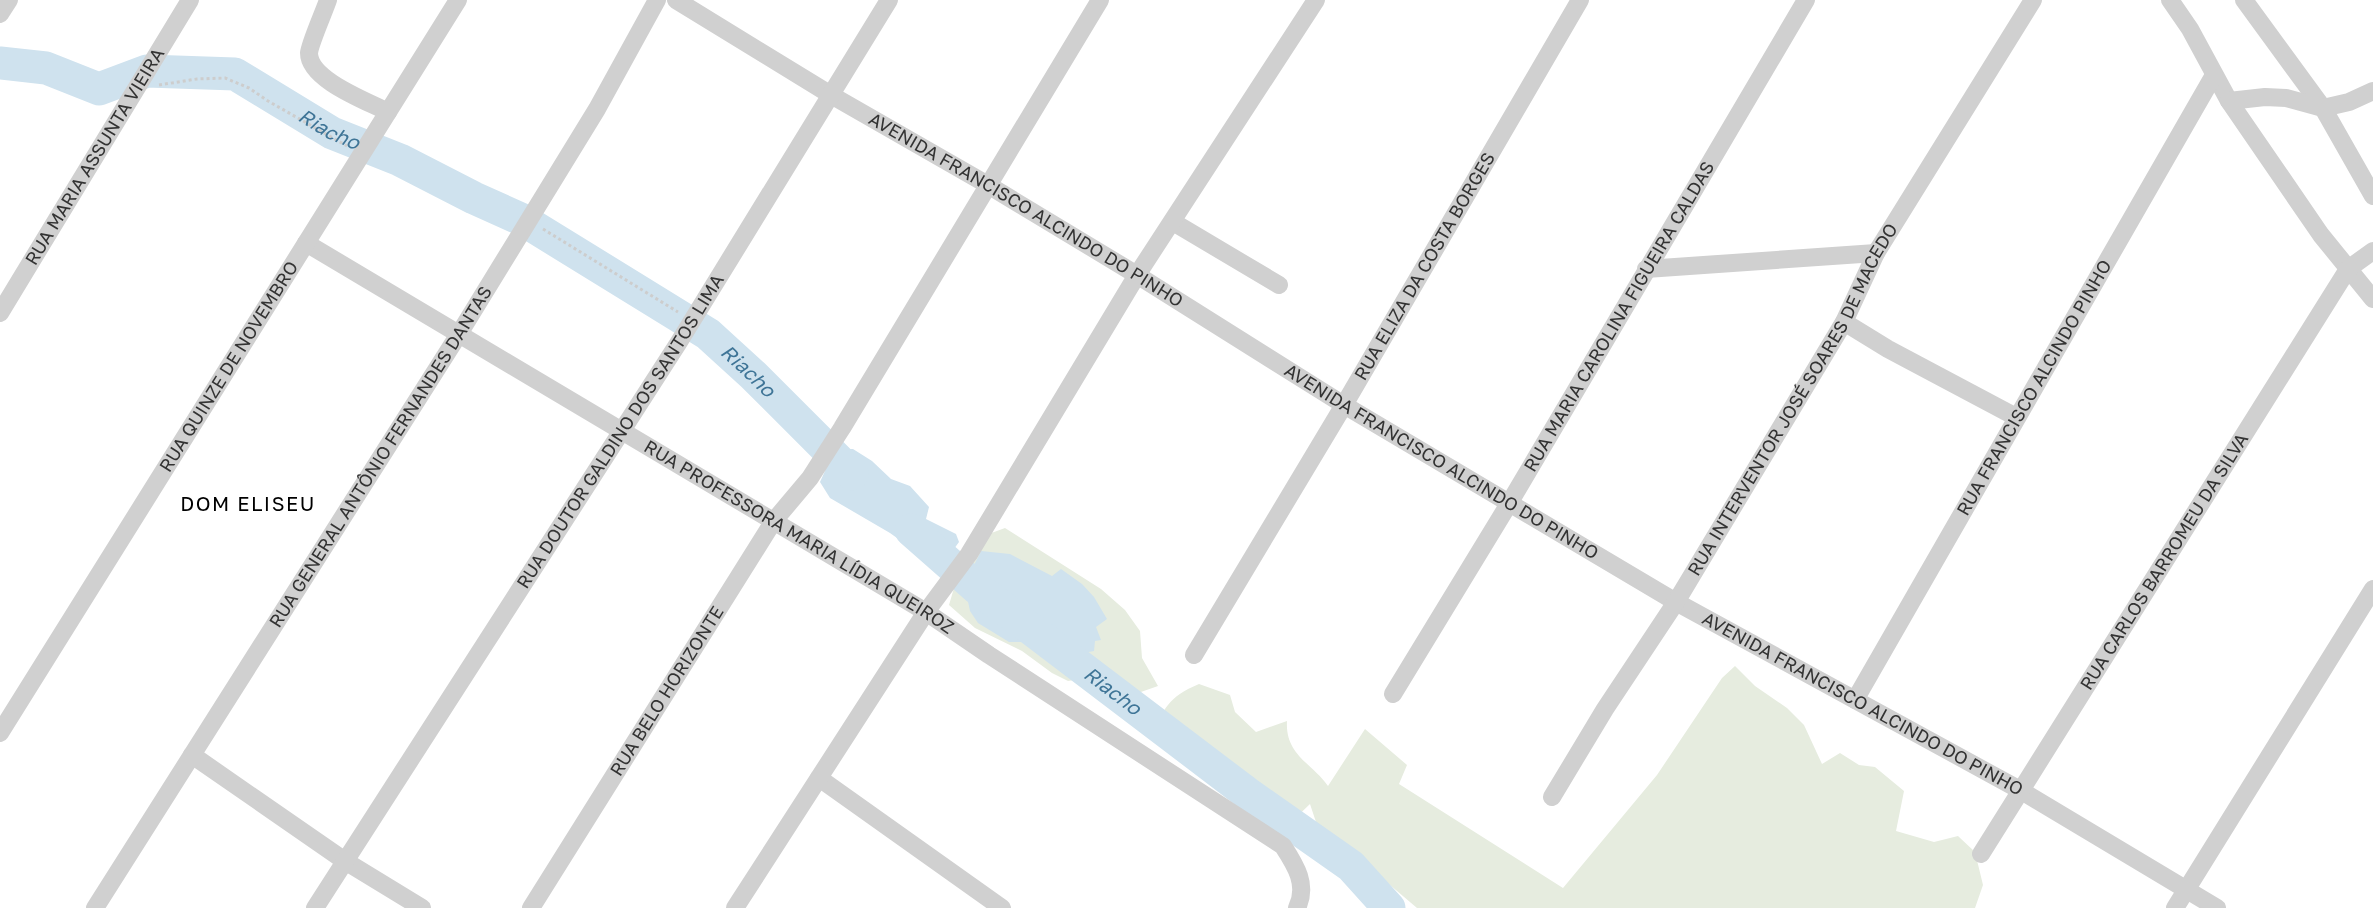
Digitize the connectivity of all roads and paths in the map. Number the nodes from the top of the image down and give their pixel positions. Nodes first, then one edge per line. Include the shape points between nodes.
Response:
1 (9, 0) edge
2 (190, 0) edge
3 (328, 0) edge
4 (458, 0) edge
5 (657, 0) edge
6 (676, 0) edge
7 (890, 0) edge
8 (1100, 0) edge
9 (1316, 0) edge
10 (1580, 0) edge
11 (1806, 0) edge
12 (2033, 0) edge
13 (2170, 0) edge
14 (2183, 0) edge
15 (2244, 0) edge
16 (0, 14) edge
17 (2190, 29) junction
18 (2214, 75) junction
19 (156, 85) dead end
20 (2373, 90) edge
21 (831, 94) junction
22 (2229, 101) junction
23 (2323, 108) junction
24 (388, 112) junction
25 (362, 154) junction
26 (988, 185) junction
27 (2373, 196) edge
28 (528, 220) junction
29 (1173, 222) junction
30 (306, 243) junction
31 (2373, 251) edge
32 (1876, 253) junction
33 (1646, 269) junction
34 (2348, 269) junction
35 (1137, 275) junction
36 (1279, 285) dead end
37 (2373, 299) edge
38 (0, 313) edge
39 (696, 315) junction
40 (1844, 322) junction
41 (459, 334) junction
42 (1344, 405) junction
43 (2016, 417) junction
44 (622, 431) junction
45 (1510, 502) junction
46 (773, 522) junction
47 (2373, 590) edge
48 (1676, 602) junction
49 (926, 612) junction
50 (1194, 655) dead end
51 (1393, 694) dead end
52 (1855, 700) junction
53 (0, 734) edge
54 (192, 755) junction
55 (819, 778) junction
56 (2020, 790) junction
57 (1552, 797) dead end
58 (1981, 854) dead end
59 (345, 861) junction
60 (2187, 890) junction
61 (741, 906) edge
62 (95, 908) edge
63 (315, 908) edge
64 (422, 908) edge
65 (531, 908) edge
66 (1002, 908) edge
67 (1297, 908) edge
68 (2175, 908) edge
69 (2217, 908) edge

1 - 16 street
2 - 38 street, RUA MARIA ASSUNTA VIEIRA
3 - 24 street via 309,53 314,68 327,81
4 - 24 street, RUA QUINZE DE NOVEMBRO
5 - 28 street, RUA GENERAL ANTÔNIO FERNANDES DANTAS via 597,109
6 - 21 street, AVENIDA FRANCISCO ALCINDO DO PINHO
7 - 21 street, RUA DOUTOR GALDINO DOS SANTOS LIMA
8 - 26 street
9 - 29 street
10 - 42 street, RUA ELIZA DA COSTA BORGES
11 - 33 street, RUA MARIA CAROLINA FIGUEIRA CALDAS
12 - 32 street, RUA INTERVENTOR JOSÉ SOARES DE MACEDO
13 - 17 street
14 - 17 street
15 - 23 street
17 - 18 street
18 - 22 street
18 - 43 street, RUA FRANCISCO ALCINDO PINHO
19 - 25 path via 225,78
20 - 23 street via 2349,102
21 - 26 street, AVENIDA FRANCISCO ALCINDO DO PINHO
21 - 39 street, RUA DOUTOR GALDINO DOS SANTOS LIMA
22 - 23 street via 2286,98
22 - 34 street
23 - 27 street
24 - 25 street, RUA QUINZE DE NOVEMBRO
25 - 30 street, RUA QUINZE DE NOVEMBRO
26 - 35 street, AVENIDA FRANCISCO ALCINDO DO PINHO
26 - 46 street, RUA BELO HORIZONTE via 842,428 810,478
28 - 39 path
28 - 41 street, RUA GENERAL ANTÔNIO FERNANDES DANTAS
29 - 35 street
29 - 36 street
30 - 41 street, RUA PROFESSORA MARIA LÍDIA QUEIROZ
30 - 53 street, RUA QUINZE DE NOVEMBRO
31 - 34 street
32 - 33 street
32 - 40 street, RUA INTERVENTOR JOSÉ SOARES DE MACEDO
33 - 45 street, RUA MARIA CAROLINA FIGUEIRA CALDAS
34 - 37 street
34 - 56 street, RUA CARLOS BARROMEU DA SILVA
35 - 42 street, AVENIDA FRANCISCO ALCINDO DO PINHO
35 - 49 street via 969,554
39 - 44 street, RUA DOUTOR GALDINO DOS SANTOS LIMA
40 - 43 street
40 - 48 street, RUA INTERVENTOR JOSÉ SOARES DE MACEDO
41 - 44 street, RUA PROFESSORA MARIA LÍDIA QUEIROZ
41 - 54 street, RUA GENERAL ANTÔNIO FERNANDES DANTAS
42 - 45 street, AVENIDA FRANCISCO ALCINDO DO PINHO
42 - 50 street, RUA ELIZA DA COSTA BORGES
43 - 52 street, RUA FRANCISCO ALCINDO PINHO
44 - 46 street, RUA PROFESSORA MARIA LÍDIA QUEIROZ
44 - 59 street, RUA DOUTOR GALDINO DOS SANTOS LIMA
45 - 48 street, AVENIDA FRANCISCO ALCINDO DO PINHO
45 - 51 street, RUA MARIA CAROLINA FIGUEIRA CALDAS
46 - 49 street, RUA PROFESSORA MARIA LÍDIA QUEIROZ
46 - 65 street, RUA BELO HORIZONTE
47 - 60 street
48 - 52 street, AVENIDA FRANCISCO ALCINDO DO PINHO
48 - 57 street, RUA INTERVENTOR JOSÉ SOARES DE MACEDO
49 - 55 street
49 - 67 street, RUA PROFESSORA MARIA LÍDIA QUEIROZ via 1283,846 1302,884
52 - 56 street, AVENIDA FRANCISCO ALCINDO DO PINHO
54 - 59 street
54 - 62 street, RUA GENERAL ANTÔNIO FERNANDES DANTAS
55 - 61 street
55 - 66 street
56 - 58 street, RUA CARLOS BARROMEU DA SILVA
56 - 60 street, AVENIDA FRANCISCO ALCINDO DO PINHO
59 - 63 street, RUA DOUTOR GALDINO DOS SANTOS LIMA
59 - 64 street
60 - 68 street
60 - 69 street, AVENIDA FRANCISCO ALCINDO DO PINHO

